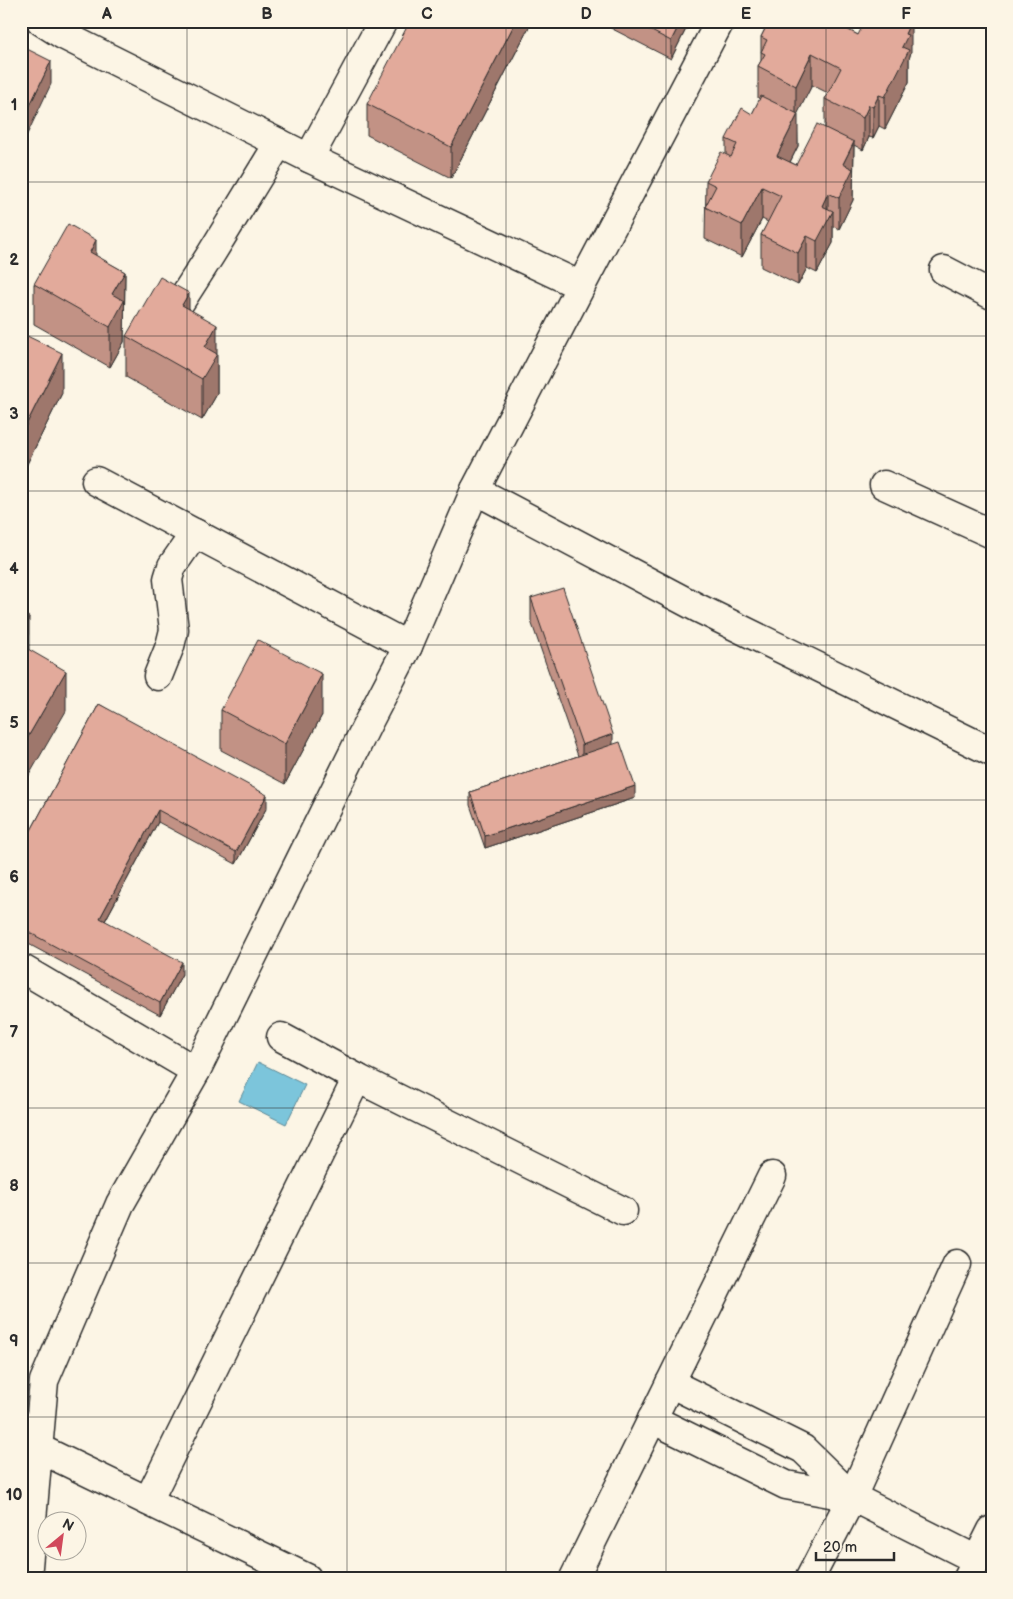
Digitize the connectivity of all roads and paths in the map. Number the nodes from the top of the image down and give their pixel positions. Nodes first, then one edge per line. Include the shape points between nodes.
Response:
1 (40, 21) edge
2 (383, 21) edge
3 (720, 21) edge
4 (67, 28) edge
5 (279, 143) junction
6 (309, 158) junction
7 (944, 270) dead end
8 (580, 286) junction
9 (992, 295) edge
10 (177, 307) edge
11 (96, 481) dead end
12 (884, 485) dead end
13 (475, 490) junction
14 (195, 533) junction
15 (992, 534) edge
16 (408, 646) junction
17 (158, 676) dead end
18 (992, 752) edge
19 (21, 968) edge
20 (281, 1037) dead end
21 (196, 1071) junction
22 (357, 1078) junction
23 (772, 1176) dead end
24 (623, 1211) dead end
25 (957, 1264) dead end
26 (670, 1384) junction
27 (652, 1419) junction
28 (38, 1448) junction
29 (852, 1497) junction
30 (148, 1501) junction
31 (992, 1530) edge
32 (973, 1569) edge
33 (28, 1578) edge
34 (307, 1578) edge
35 (574, 1578) edge
36 (810, 1578) edge

1 - 4 street
2 - 6 street
3 - 8 street
4 - 5 street
5 - 6 street
5 - 10 street
6 - 8 street
7 - 9 street
8 - 13 street
11 - 14 street
12 - 15 street
13 - 16 street
13 - 18 street via 696,615
14 - 16 street
14 - 17 street via 172,566 168,579 174,630
16 - 21 street
19 - 21 street
20 - 22 street
21 - 28 street via 120,1204 44,1381
22 - 24 street
22 - 30 street
23 - 26 street
25 - 29 street
26 - 27 street
26 - 29 street via 803,1449
27 - 29 street via 786,1485
27 - 35 street
28 - 30 street
28 - 33 street
29 - 32 street
29 - 36 street
30 - 34 street
31 - 32 street

